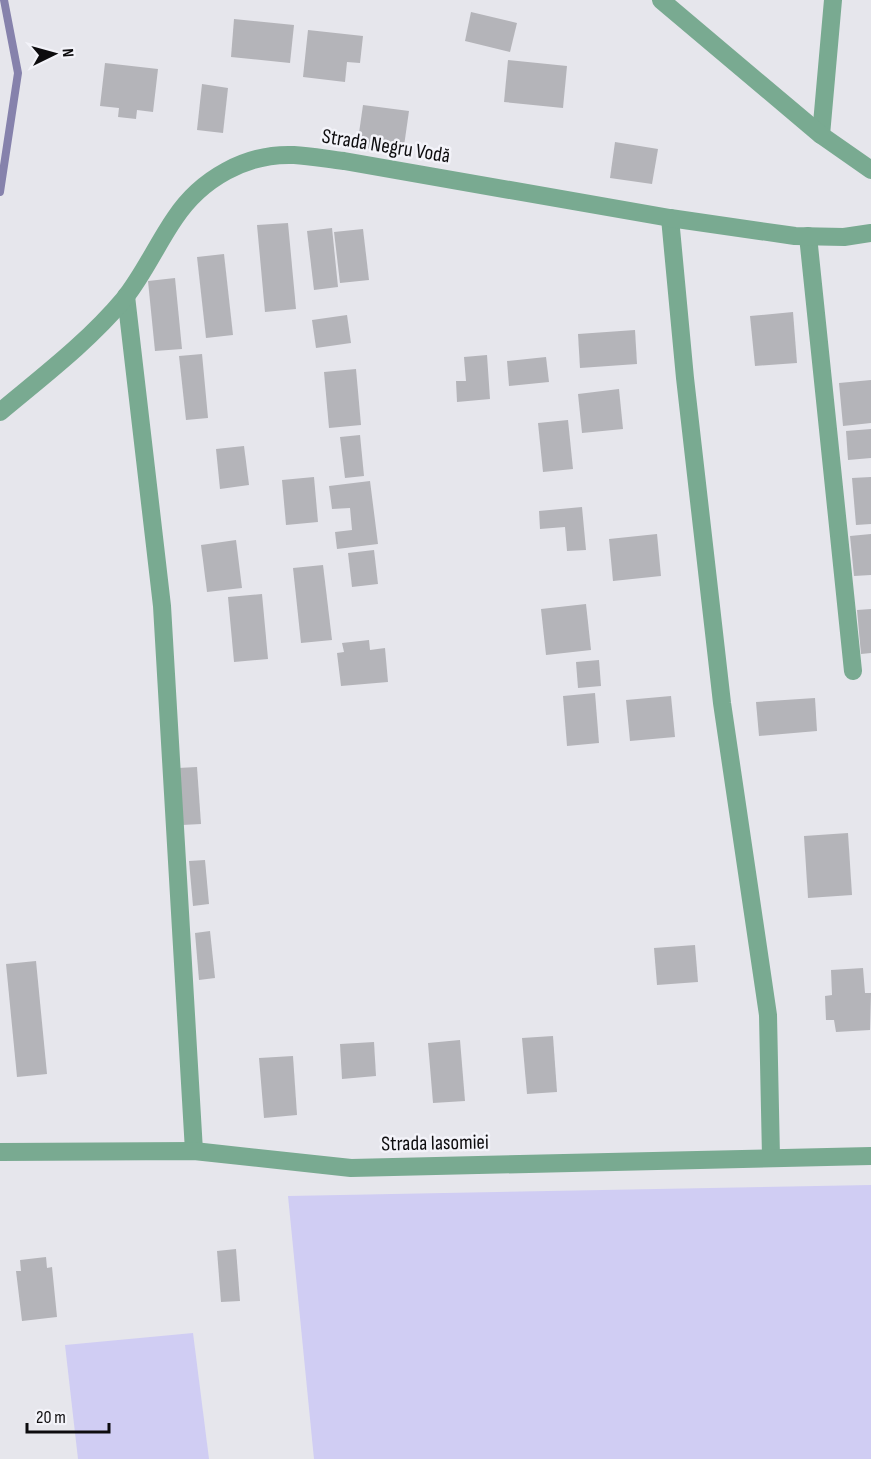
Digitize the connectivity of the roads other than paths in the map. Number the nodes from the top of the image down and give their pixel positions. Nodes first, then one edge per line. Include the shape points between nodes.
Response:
1 (661, 0) edge
2 (833, 0) edge
3 (821, 135) junction
4 (871, 170) edge
5 (670, 218) junction
6 (871, 233) edge
7 (808, 236) junction
8 (126, 296) junction
9 (0, 412) edge
10 (853, 671) dead end
11 (194, 1151) junction
12 (0, 1152) edge
13 (871, 1156) edge
14 (771, 1157) junction

1 - 3 street
2 - 3 street
3 - 4 street
5 - 7 street, Strada Negru Vodă
5 - 8 street, Strada Negru Vodă via 344,161 293,155 255,159 223,172 200,188 176,216
5 - 14 street via 722,704 768,1015
6 - 7 street, Strada Negru Vodă
7 - 10 street
8 - 9 street, Strada Negru Vodă via 99,327
8 - 11 street via 162,606
11 - 12 street, Strada Iasomiei
11 - 14 street, Strada Iasomiei via 351,1168
13 - 14 street, Strada Iasomiei

